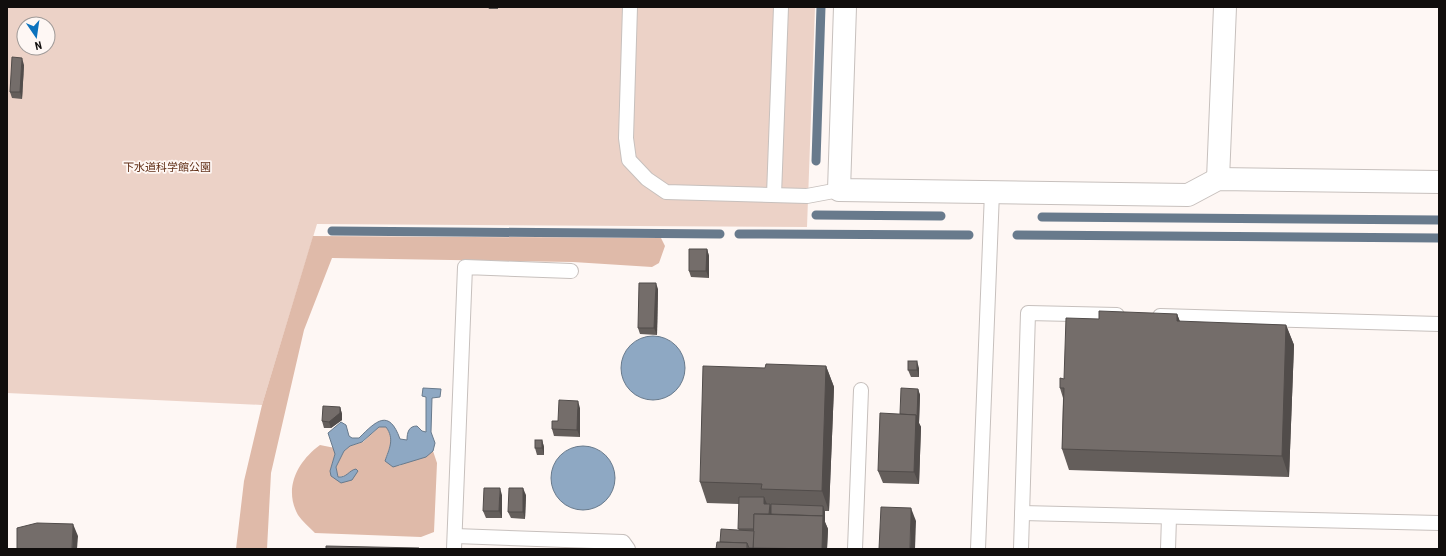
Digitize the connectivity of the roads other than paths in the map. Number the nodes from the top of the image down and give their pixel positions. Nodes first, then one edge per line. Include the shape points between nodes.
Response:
1 (630, 7) edge
2 (781, 7) edge
3 (846, 7) edge
4 (1225, 7) edge
5 (1218, 179) junction
6 (1439, 182) edge
7 (839, 190) junction
8 (992, 192) junction
9 (774, 195) junction
10 (571, 271) dead end
11 (1130, 315) edge
12 (1146, 316) edge
13 (1439, 324) edge
14 (861, 390) dead end
15 (1022, 513) junction
16 (1169, 516) junction
17 (1439, 523) edge
18 (455, 543) edge
19 (628, 549) edge
20 (855, 549) edge
21 (978, 549) edge
22 (1021, 549) edge
23 (1168, 549) edge

1 - 9 lane via 626,138 629,160 647,179 666,192
2 - 9 lane
3 - 7 street
4 - 5 street
5 - 6 street
5 - 8 street via 1188,194
7 - 8 street
7 - 9 lane via 807,196
8 - 21 lane
10 - 18 lane via 464,267
11 - 15 lane via 1028,312
12 - 13 lane
14 - 20 lane
15 - 16 lane
15 - 22 lane
16 - 17 lane
16 - 23 lane
18 - 19 lane via 623,542

